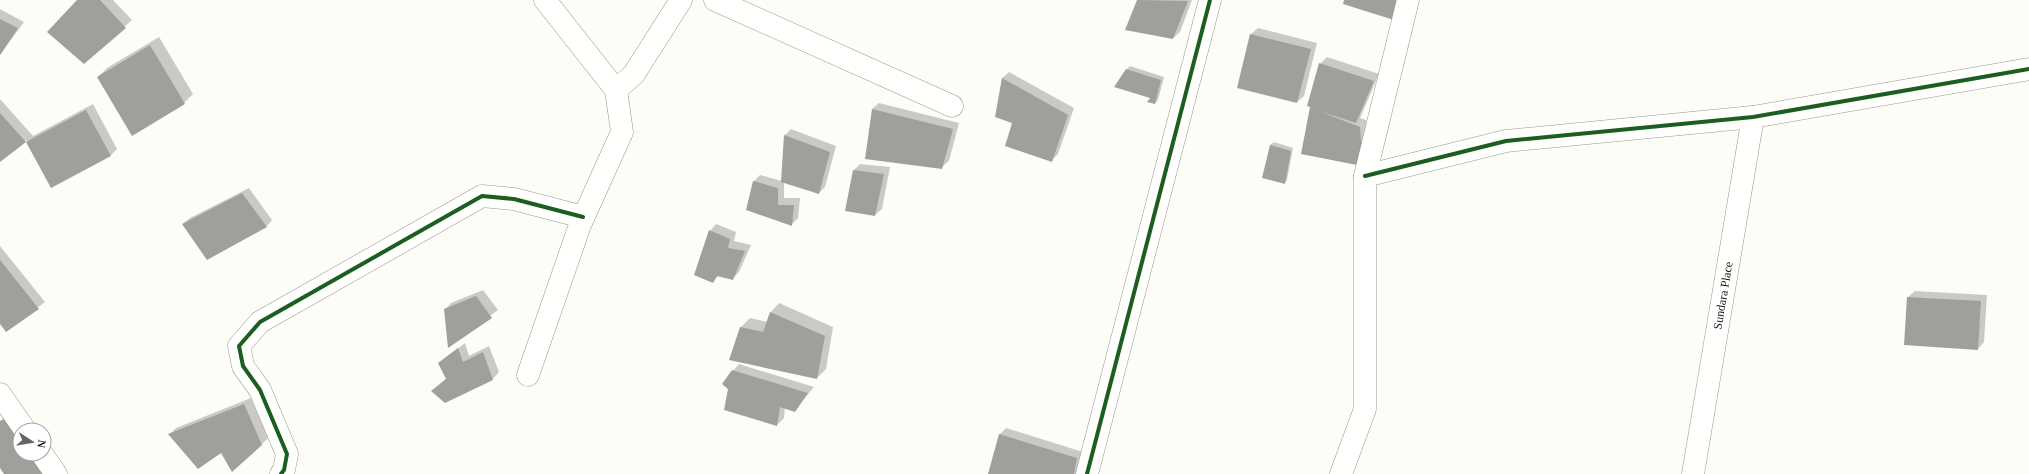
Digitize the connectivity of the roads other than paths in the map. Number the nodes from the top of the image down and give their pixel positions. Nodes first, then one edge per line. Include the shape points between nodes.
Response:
1 (545, 0) edge
2 (681, 0) edge
3 (715, 0) edge
4 (1210, 0) edge
5 (1408, 0) edge
6 (2029, 69) edge
7 (616, 90) junction
8 (952, 106) dead end
9 (1753, 116) junction
10 (1364, 176) junction
11 (583, 217) junction
12 (528, 375) dead end
13 (0, 394) edge
14 (19, 422) edge
15 (48, 462) edge
16 (56, 474) edge
17 (282, 474) edge
18 (1087, 474) edge
19 (1341, 474) edge
20 (1693, 474) edge

1 - 7 street
2 - 7 street via 634,74
3 - 8 street
4 - 18 street
5 - 10 street
6 - 9 street
7 - 11 street via 622,132
9 - 10 street via 1506,141
9 - 20 street, Sundara Place
10 - 19 street via 1365,409
11 - 12 street
11 - 17 street via 514,199 482,196 260,322 239,346 242,366 260,390 286,454
13 - 14 street
15 - 16 street

